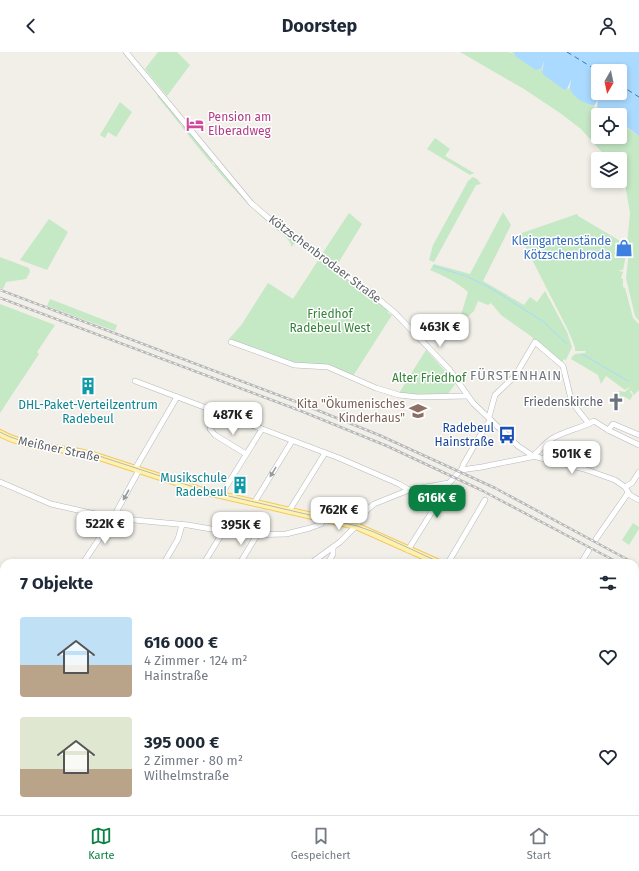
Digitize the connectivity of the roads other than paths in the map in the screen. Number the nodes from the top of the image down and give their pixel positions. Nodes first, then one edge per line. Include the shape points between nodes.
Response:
1 (126, 52) edge
2 (231, 342) dead end
3 (135, 381) dead end
4 (468, 396) junction
5 (177, 397) junction
6 (490, 418) junction
7 (588, 424) junction
8 (210, 429) dead end
9 (262, 429) junction
10 (608, 430) junction
11 (0, 433) edge
12 (639, 435) edge
13 (292, 441) junction
14 (639, 445) edge
15 (325, 453) junction
16 (246, 454) junction
17 (533, 456) junction
18 (137, 469) junction
19 (462, 469) junction
20 (639, 472) edge
21 (0, 482) edge
22 (446, 484) junction
23 (409, 490) junction
24 (626, 490) junction
25 (221, 495) junction
26 (485, 500) dead end
27 (639, 500) edge
28 (254, 503) junction
29 (289, 511) junction
30 (113, 518) junction
31 (324, 519) junction
32 (182, 524) junction
33 (356, 526) junction
34 (223, 532) junction
35 (257, 535) junction
36 (596, 539) dead end
37 (333, 547) junction
38 (408, 550) junction
39 (589, 550) dead end
40 (86, 559) edge
41 (166, 559) edge
42 (206, 559) edge
43 (242, 559) edge
44 (316, 559) edge
45 (330, 559) edge
46 (429, 559) edge
47 (450, 559) edge
48 (583, 559) edge

1 - 4 street, Kötzschenbrodaer Straße via 251,203 282,229 387,306 448,369
2 - 4 street via 294,365 328,367 399,395
3 - 5 street
4 - 6 street, Kötzschenbrodaer Straße
5 - 9 street
5 - 18 street
6 - 7 street via 495,395 515,376 535,342 563,366 571,399
6 - 17 street, Kötzschenbrodaer Straße via 518,446
6 - 19 street
7 - 10 street via 594,421
7 - 17 street via 550,439
8 - 16 street via 215,435
9 - 13 street
9 - 16 street
10 - 12 street via 613,424
10 - 14 street
11 - 18 main road, Meißner Straße via 30,444 85,453
13 - 15 street
13 -> 28 street
15 - 23 street
15 - 29 street
16 - 25 street
17 - 19 street
17 - 24 street via 597,473 616,480
18 - 25 main road, Meißner Straße
18 -> 30 street
19 - 22 street
20 - 24 street
21 - 30 street via 51,504
22 - 23 street
22 - 38 street via 445,491
23 - 33 street via 374,504
24 - 27 street
24 - 36 street
25 - 28 main road, Meißner Straße
26 - 47 street
28 - 29 main road, Meißner Straße
29 - 31 main road, Meißner Straße
30 - 32 street
30 - 40 street
31 - 33 main road, Meißner Straße
31 - 35 street via 321,524 292,533
32 - 34 street
32 - 41 street via 178,539
33 - 37 street
33 - 38 main road, Meißner Straße
34 - 35 street
34 - 42 street
35 - 43 street
37 - 44 street
37 - 45 street
38 - 46 main road, Meißner Straße
39 - 48 street

